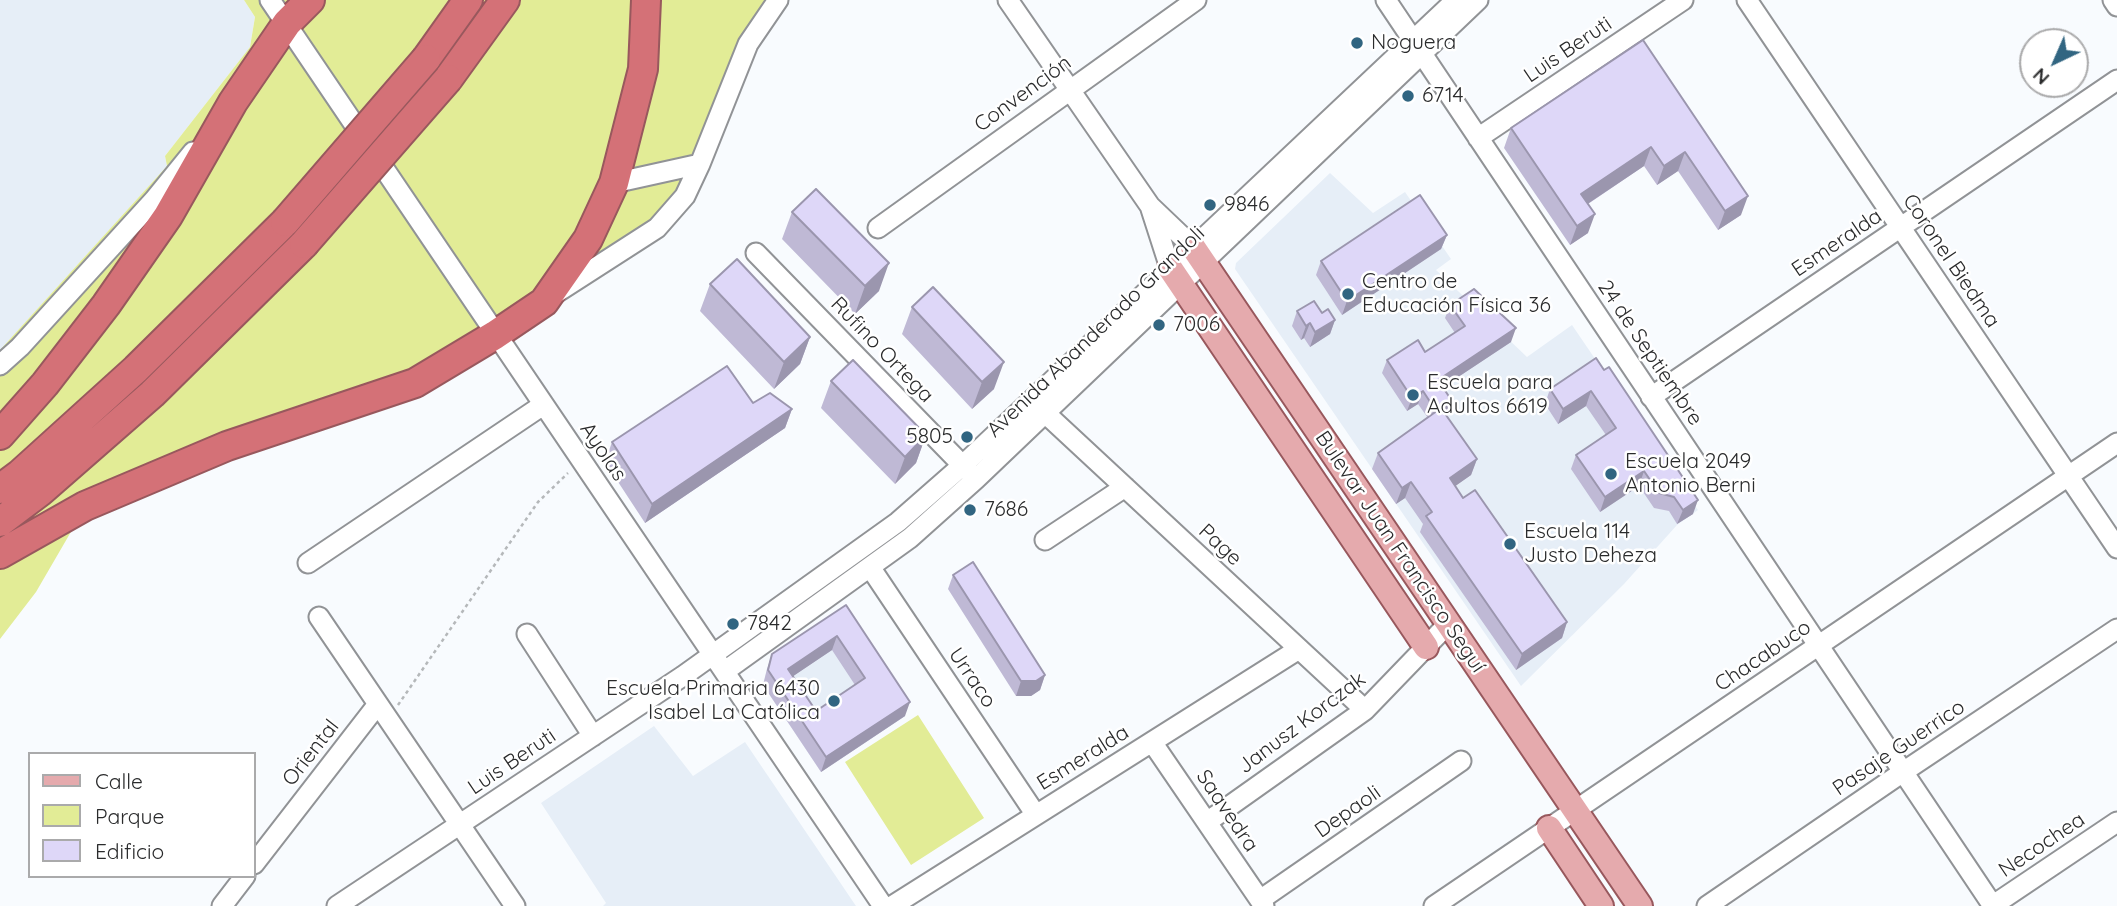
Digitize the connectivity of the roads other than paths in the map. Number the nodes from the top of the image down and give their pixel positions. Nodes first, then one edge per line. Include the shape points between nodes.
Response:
1 (270, 0) edge
2 (310, 0) edge
3 (468, 0) edge
4 (505, 0) edge
5 (646, 0) edge
6 (778, 0) edge
7 (1007, 0) edge
8 (1196, 0) edge
9 (1386, 0) edge
10 (1456, 0) edge
11 (1478, 0) edge
12 (1683, 0) edge
13 (1747, 0) edge
14 (2113, 0) edge
15 (2117, 6) edge
16 (288, 23) junction
17 (1417, 47) junction
18 (2117, 80) edge
19 (1069, 89) junction
20 (233, 102) junction
21 (1478, 138) junction
22 (700, 164) junction
23 (614, 183) junction
24 (1150, 206) junction
25 (1900, 227) junction
26 (878, 228) dead end
27 (756, 253) dead end
28 (1198, 254) junction
29 (1175, 276) junction
30 (544, 302) junction
31 (495, 335) junction
32 (0, 365) edge
33 (1651, 397) junction
34 (543, 405) junction
35 (1044, 412) junction
36 (0, 435) edge
37 (2117, 443) edge
38 (969, 472) junction
39 (2068, 476) junction
40 (1125, 487) junction
41 (0, 489) edge
42 (0, 522) edge
43 (1045, 540) dead end
44 (2117, 548) edge
45 (0, 554) edge
46 (308, 563) dead end
47 (870, 567) junction
48 (319, 617) dead end
49 (1448, 624) junction
50 (2117, 629) edge
51 (527, 634) dead end
52 (1818, 645) junction
53 (1426, 647) junction
54 (1299, 649) junction
55 (713, 655) junction
56 (725, 671) junction
57 (1366, 710) junction
58 (383, 711) junction
59 (593, 736) junction
60 (1152, 742) junction
61 (1461, 761) dead end
62 (1903, 772) junction
63 (1575, 810) junction
64 (1036, 815) junction
65 (1207, 822) junction
66 (2117, 822) edge
67 (460, 824) junction
68 (1549, 828) junction
69 (256, 862) edge
70 (243, 878) edge
71 (1262, 903) edge
72 (222, 906) edge
73 (337, 906) edge
74 (515, 906) edge
75 (883, 906) edge
76 (892, 906) edge
77 (1434, 906) edge
78 (1601, 906) edge
79 (1640, 906) edge
80 (1707, 906) edge
81 (1992, 906) edge

1 - 16 street, Ayolas
2 - 16 highway
3 - 41 highway, bridge via 426,59 285,222 136,369
4 - 42 highway, bridge via 448,79 304,244 152,394
5 - 23 highway via 643,69
6 - 22 street via 748,44
7 - 19 street, Bulevar Juan Francisco Seguí
8 - 19 street, Convención
9 - 17 street, 24 de Septiembre
10 - 17 street, Avenida Abanderado Grandoli
11 - 17 street, Avenida Abanderado Grandoli
12 - 21 street, Luis Beruti
13 - 25 street, Coronel Biedma
14 - 15 street
16 - 20 highway
16 - 31 street, Ayolas
17 - 21 street, 24 de Septiembre
17 - 28 street, Avenida Abanderado Grandoli
18 - 25 street, Esmeralda
19 - 24 street, Bulevar Juan Francisco Seguí
19 - 26 street, Convención
20 - 32 street via 154,200
20 - 36 highway via 168,216 106,305
21 - 33 street, 24 de Septiembre
22 - 23 street
22 - 30 street via 685,196 657,228
23 - 30 highway via 588,239
24 - 28 street, Bulevar Juan Francisco Seguí
24 - 29 street, Bulevar Juan Francisco Seguí
25 - 33 street, Esmeralda
25 - 39 street, Coronel Biedma
27 - 38 street, Rufino Ortega
28 - 29 street, Avenida Abanderado Grandoli
28 - 49 main road, Bulevar Juan Francisco Seguí
29 - 35 street, Avenida Abanderado Grandoli
29 - 38 street, Avenida Abanderado Grandoli
29 - 53 main road, Bulevar Juan Francisco Seguí
30 - 31 highway
31 - 34 street, Ayolas
31 - 45 highway via 415,383 215,451 85,506
33 - 52 street, 24 de Septiembre
34 - 46 street
34 - 55 street, Ayolas
35 - 38 street, Avenida Abanderado Grandoli
35 - 40 street, Page
37 - 39 street, Chacabuco
38 - 47 street, Avenida Abanderado Grandoli via 909,538
38 - 55 street, Avenida Abanderado Grandoli
39 - 44 street, Coronel Biedma
39 - 52 street, Chacabuco
40 - 43 street
40 - 54 street, Page
47 - 56 street, Avenida Abanderado Grandoli
47 - 64 street, Urraco
48 - 58 street
49 - 53 street, Janusz Korczak
49 - 63 main road, Bulevar Juan Francisco Seguí
50 - 62 street, Pasaje Guerrico
51 - 59 street
52 - 62 street, 24 de Septiembre
52 - 63 street, Chacabuco
53 - 57 street, Janusz Korczak
54 - 57 street, Page
54 - 60 street, Esmeralda
55 - 56 street, Ayolas
55 - 59 street, Luis Beruti
56 - 75 street, Ayolas
57 - 65 street, Janusz Korczak
58 - 67 street
58 - 69 street, Oriental
59 - 67 street, Luis Beruti
60 - 64 street, Esmeralda
60 - 65 street, Saavedra
61 - 71 street, Depaoli
62 - 80 street, Pasaje Guerrico
62 - 81 street, 24 de Septiembre
63 - 68 street, Chacabuco
63 - 79 main road, Bulevar Juan Francisco Seguí
64 - 76 street, Esmeralda
65 - 71 street, Saavedra
66 - 81 street, Necochea
67 - 73 street, Luis Beruti
67 - 74 street
68 - 77 street, Chacabuco
68 - 78 main road
70 - 72 street

